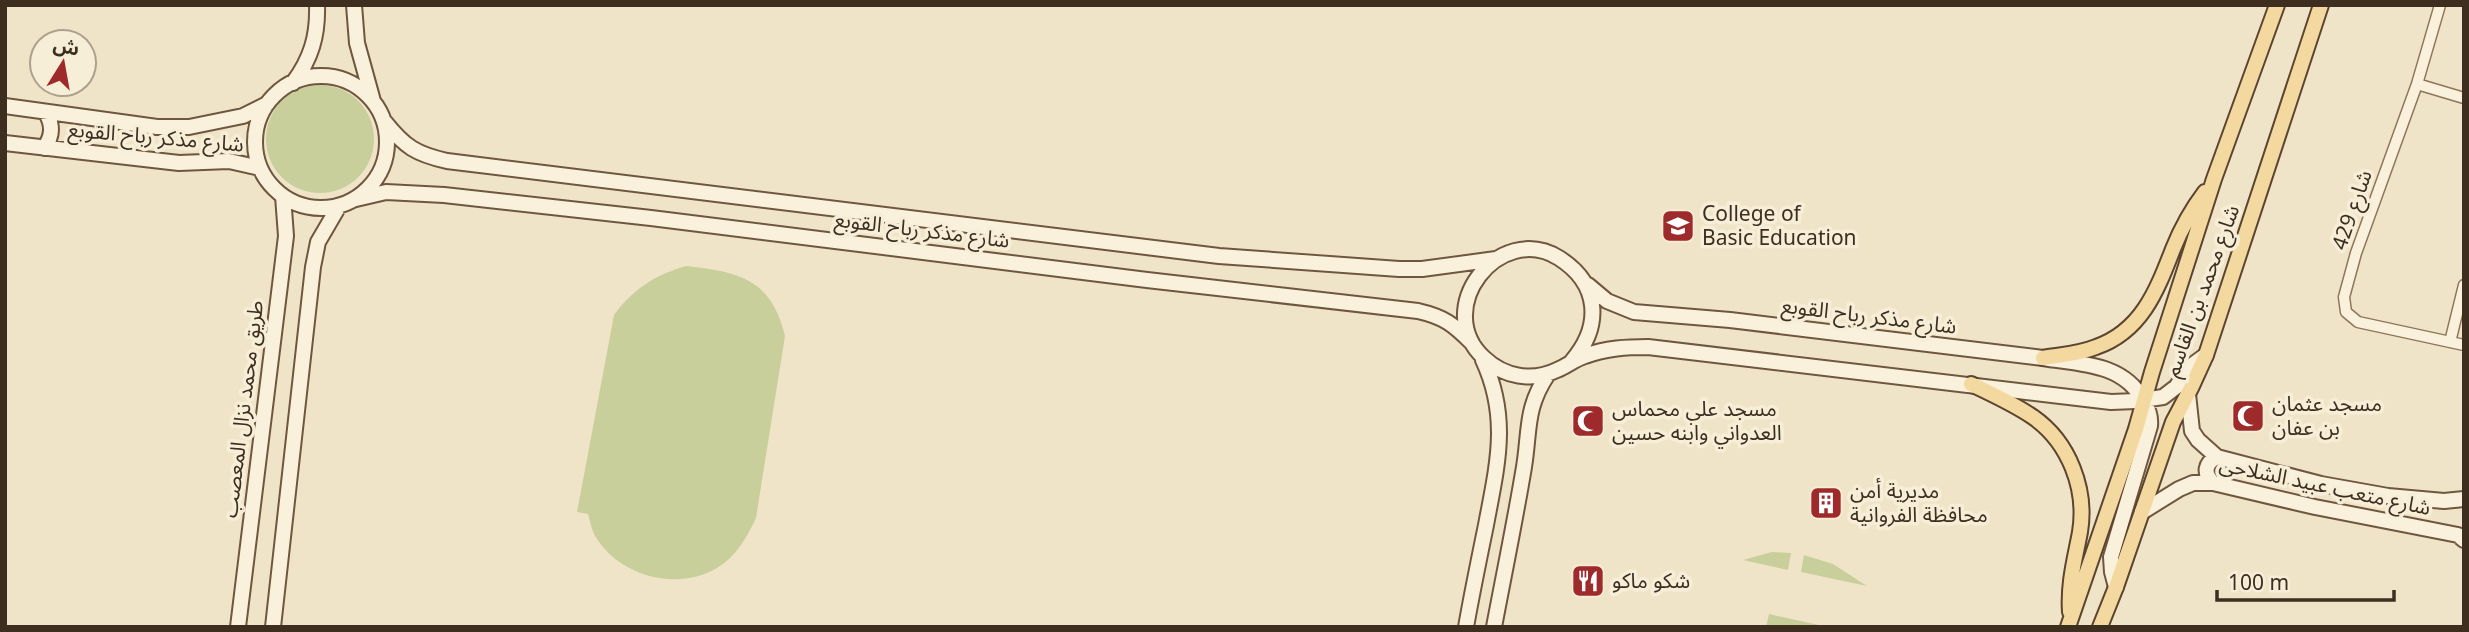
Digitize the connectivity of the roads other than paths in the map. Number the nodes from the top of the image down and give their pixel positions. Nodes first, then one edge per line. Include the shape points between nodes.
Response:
1 (317, 5) edge
2 (354, 5) edge
3 (2277, 5) edge
4 (2321, 5) edge
5 (2440, 5) edge
6 (293, 83) junction
7 (2417, 84) junction
8 (2464, 98) edge
9 (374, 102) junction
10 (267, 104) junction
11 (5, 106) edge
12 (46, 113) junction
13 (384, 122) junction
14 (5, 143) edge
15 (44, 148) junction
16 (260, 168) junction
17 (2214, 179) junction
18 (283, 196) junction
19 (356, 199) junction
20 (339, 206) junction
21 (1496, 259) junction
22 (1584, 282) junction
23 (2464, 285) edge
24 (2450, 342) junction
25 (1472, 343) junction
26 (2464, 345) edge
27 (2206, 355) junction
28 (1481, 356) junction
29 (2043, 358) junction
30 (1572, 361) junction
31 (1548, 374) junction
32 (1971, 384) junction
33 (2188, 394) junction
34 (2143, 400) junction
35 (2217, 457) junction
36 (2213, 482) junction
37 (2464, 499) edge
38 (2142, 512) junction
39 (2464, 540) edge
40 (2116, 587) junction
41 (2069, 623) edge
42 (238, 627) edge
43 (273, 627) edge
44 (1466, 627) edge
45 (1494, 627) edge
46 (2100, 627) edge

1 - 6 street via 315,43
2 - 9 street via 357,43
3 - 17 main road, شارع محمد بن القاسم
4 - 27 main road, شارع محمد بن القاسم
5 - 7 street, شارع 429
6 - 9 street via 314,77 337,78
6 - 10 street
7 - 8 street
7 - 24 street, شارع 429 via 2356,253 2345,305 2358,322
9 - 13 street
10 - 12 street, شارع مذكر رباح القوبع via 216,124 189,127
10 - 16 street via 255,146
11 - 12 street, شارع مذكر رباح القوبع
12 - 15 street via 52,131
13 - 19 street via 386,157 375,181
13 - 21 street, شارع مذكر رباح القوبع via 401,143 423,155 447,160 837,209 1294,262 1422,269
14 - 15 street, شارع مذكر رباح القوبع
15 - 16 street, شارع مذكر رباح القوبع via 179,163 229,161
16 - 18 street
17 - 29 main road via 2181,230 2156,291 2139,318 2096,347
17 - 34 main road, شارع محمد بن القاسم
18 - 20 street via 300,205
18 - 42 street, طريق محمد نزال المعصب via 286,236
19 - 20 street
19 - 25 street, شارع مذكر رباح القوبع via 386,192 444,195 1418,311 1453,323
20 - 43 street via 318,242 313,267
21 - 22 street via 1515,251 1555,255 1572,266
21 - 25 street via 1484,268 1467,296 1466,328
22 - 29 street, شارع مذكر رباح القوبع via 1607,301 1634,312
22 - 30 street via 1593,315 1583,348
23 - 24 street
24 - 26 street, شارع 429
25 - 28 street
27 - 33 main road, شارع محمد بن القاسم
27 - 34 street via 2170,393
28 - 31 street via 1512,375
28 - 44 street via 1497,402 1500,451
29 - 34 street, شارع مذكر رباح القوبع via 2117,374 2133,384
30 - 31 street
30 - 32 street via 1601,351 1648,347
31 - 45 street via 1529,416
32 - 34 street via 2098,401
32 - 41 main road via 2035,418 2057,441 2073,468 2082,510 2069,585
33 - 35 street, شارع متعب عبيد الشلاحى via 2192,431
33 - 38 main road, شارع محمد بن القاسم via 2173,422
34 - 40 street via 2150,426 2111,557
34 - 41 main road, شارع محمد بن القاسم
35 - 36 street via 2206,468
35 - 37 street, شارع متعب عبيد الشلاحى via 2388,496
36 - 38 street, شارع متعب عبيد الشلاحى via 2179,489
36 - 39 street, شارع متعب عبيد الشلاحى via 2458,535
38 - 40 main road, شارع محمد بن القاسم
40 - 46 main road, شارع محمد بن القاسم

